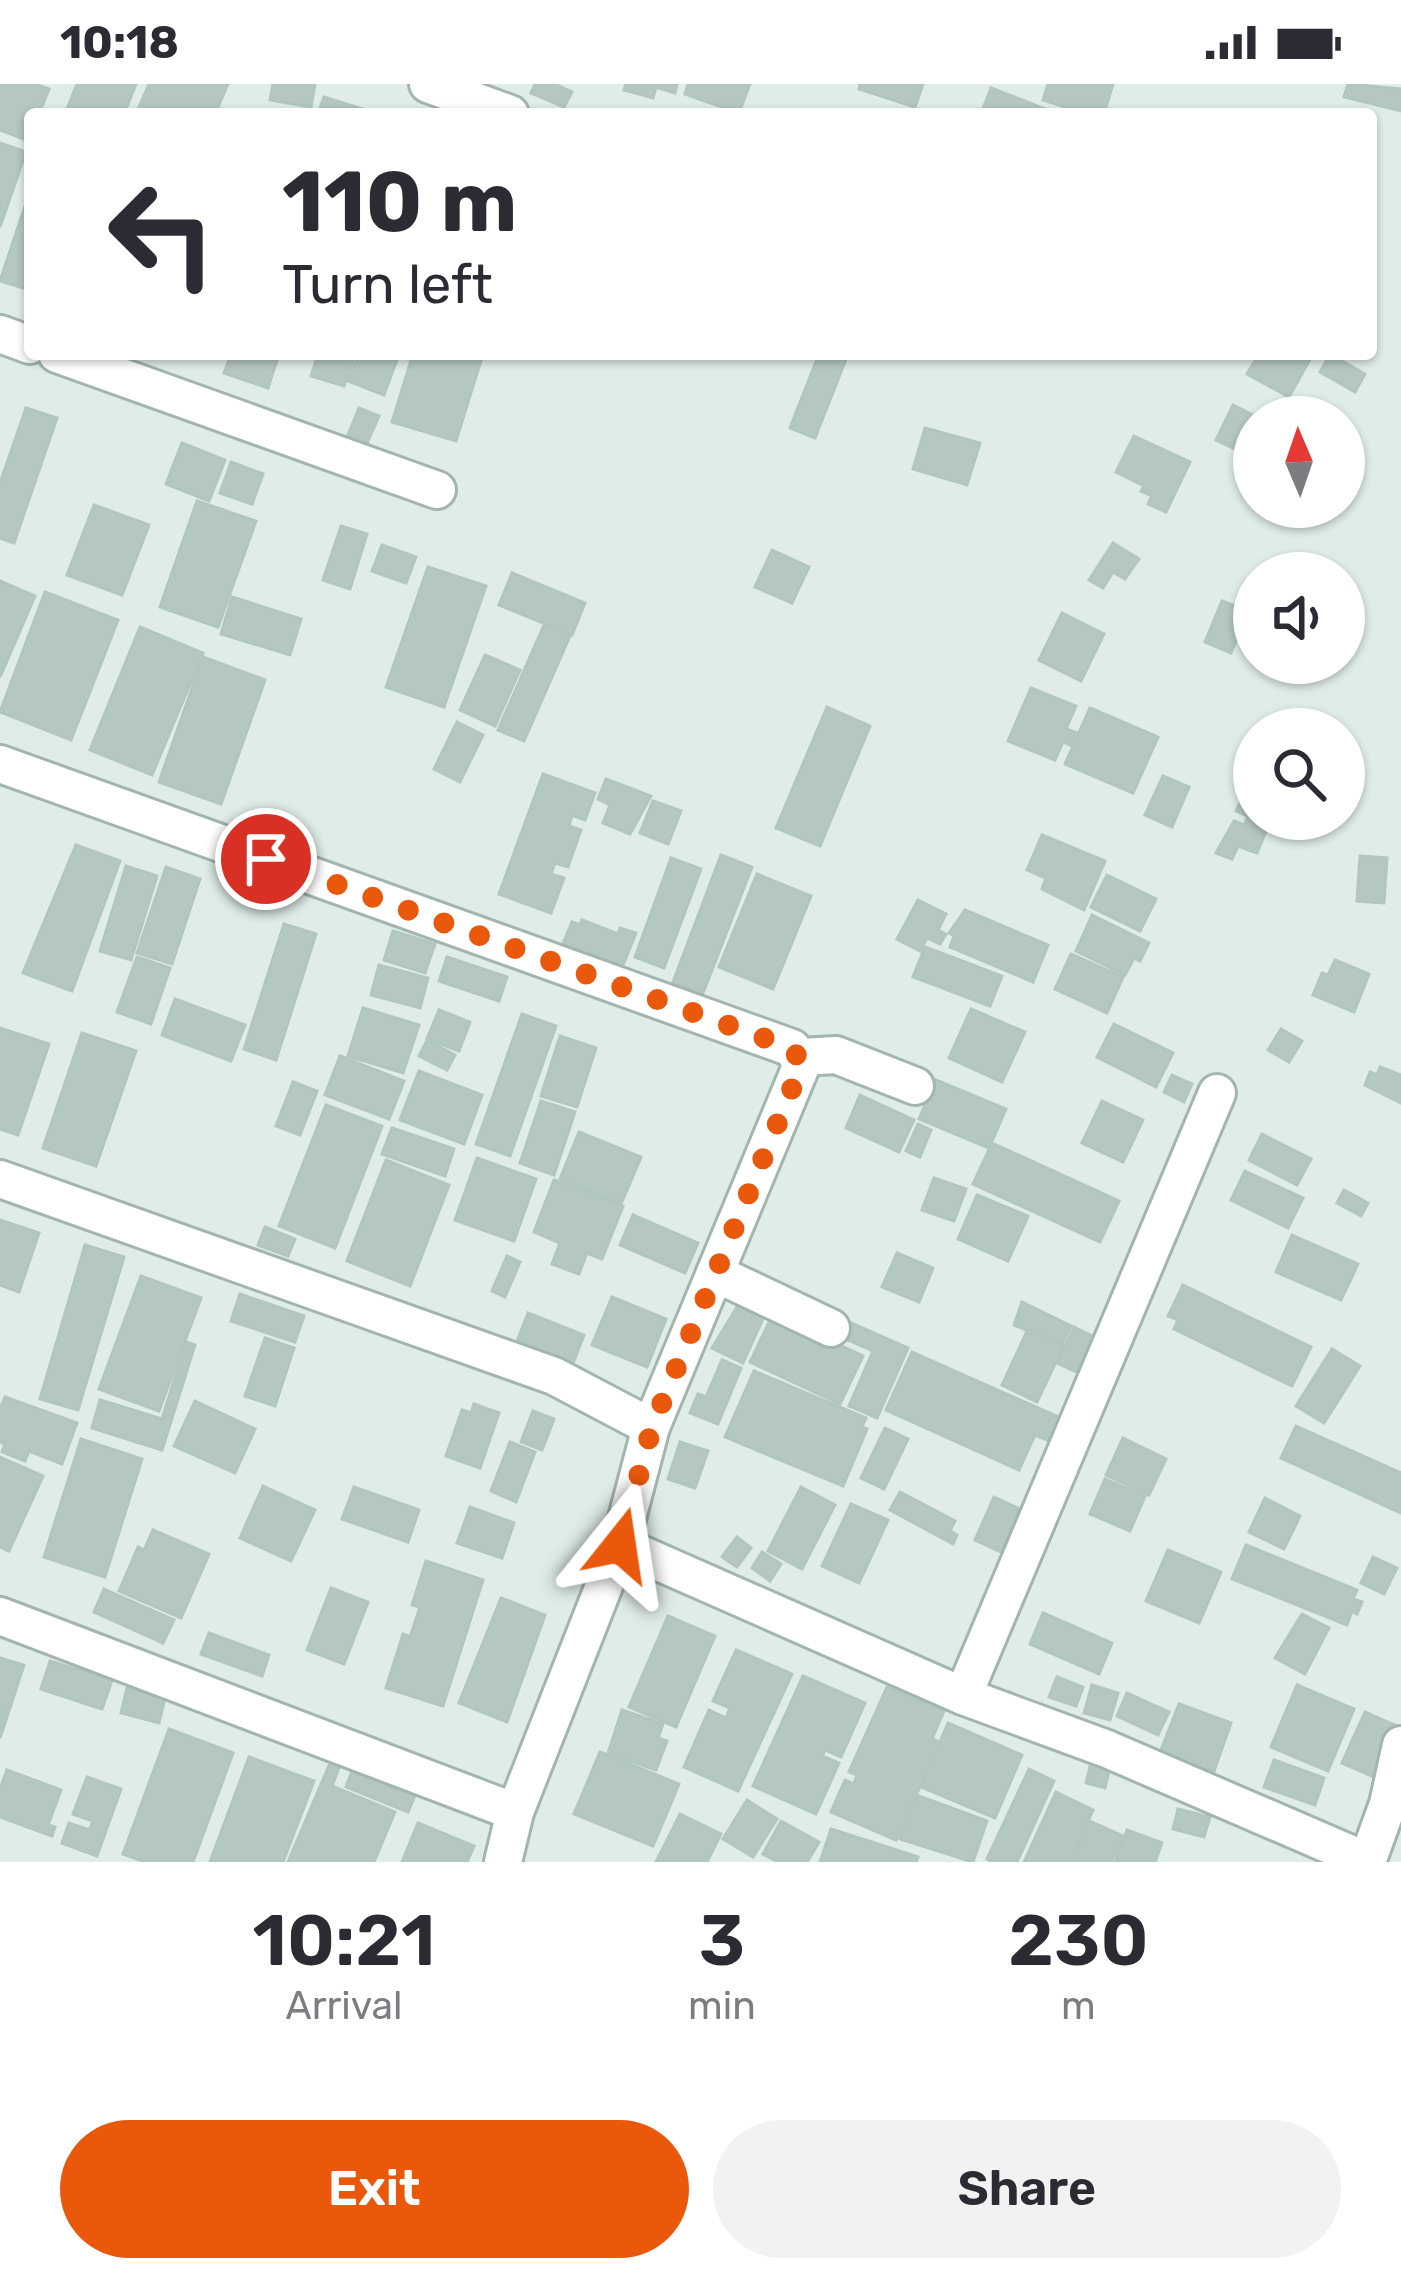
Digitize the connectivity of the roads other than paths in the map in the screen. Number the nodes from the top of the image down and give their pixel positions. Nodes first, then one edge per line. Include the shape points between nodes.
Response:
1 (428, 84) edge
2 (494, 108) edge
3 (74, 360) edge
4 (437, 490) dead end
5 (0, 764) edge
6 (801, 1057) junction
7 (915, 1086) dead end
8 (1216, 1093) dead end
9 (0, 1179) edge
10 (715, 1273) junction
11 (831, 1328) dead end
12 (652, 1427) junction
13 (620, 1545) junction
14 (0, 1616) edge
15 (963, 1696) junction
16 (1401, 1744) edge
17 (1394, 1806) edge
18 (514, 1812) junction
19 (502, 1862) edge
20 (1367, 1862) edge

1 - 2 street
3 - 4 street
5 - 6 street
6 - 7 street via 836,1055
6 - 10 street
8 - 15 street
9 - 12 street via 554,1376
10 - 11 street
10 - 12 street
12 - 13 street
13 - 15 street
13 - 18 street
14 - 18 street
15 - 20 street
16 - 17 street
17 - 20 street
18 - 19 street

